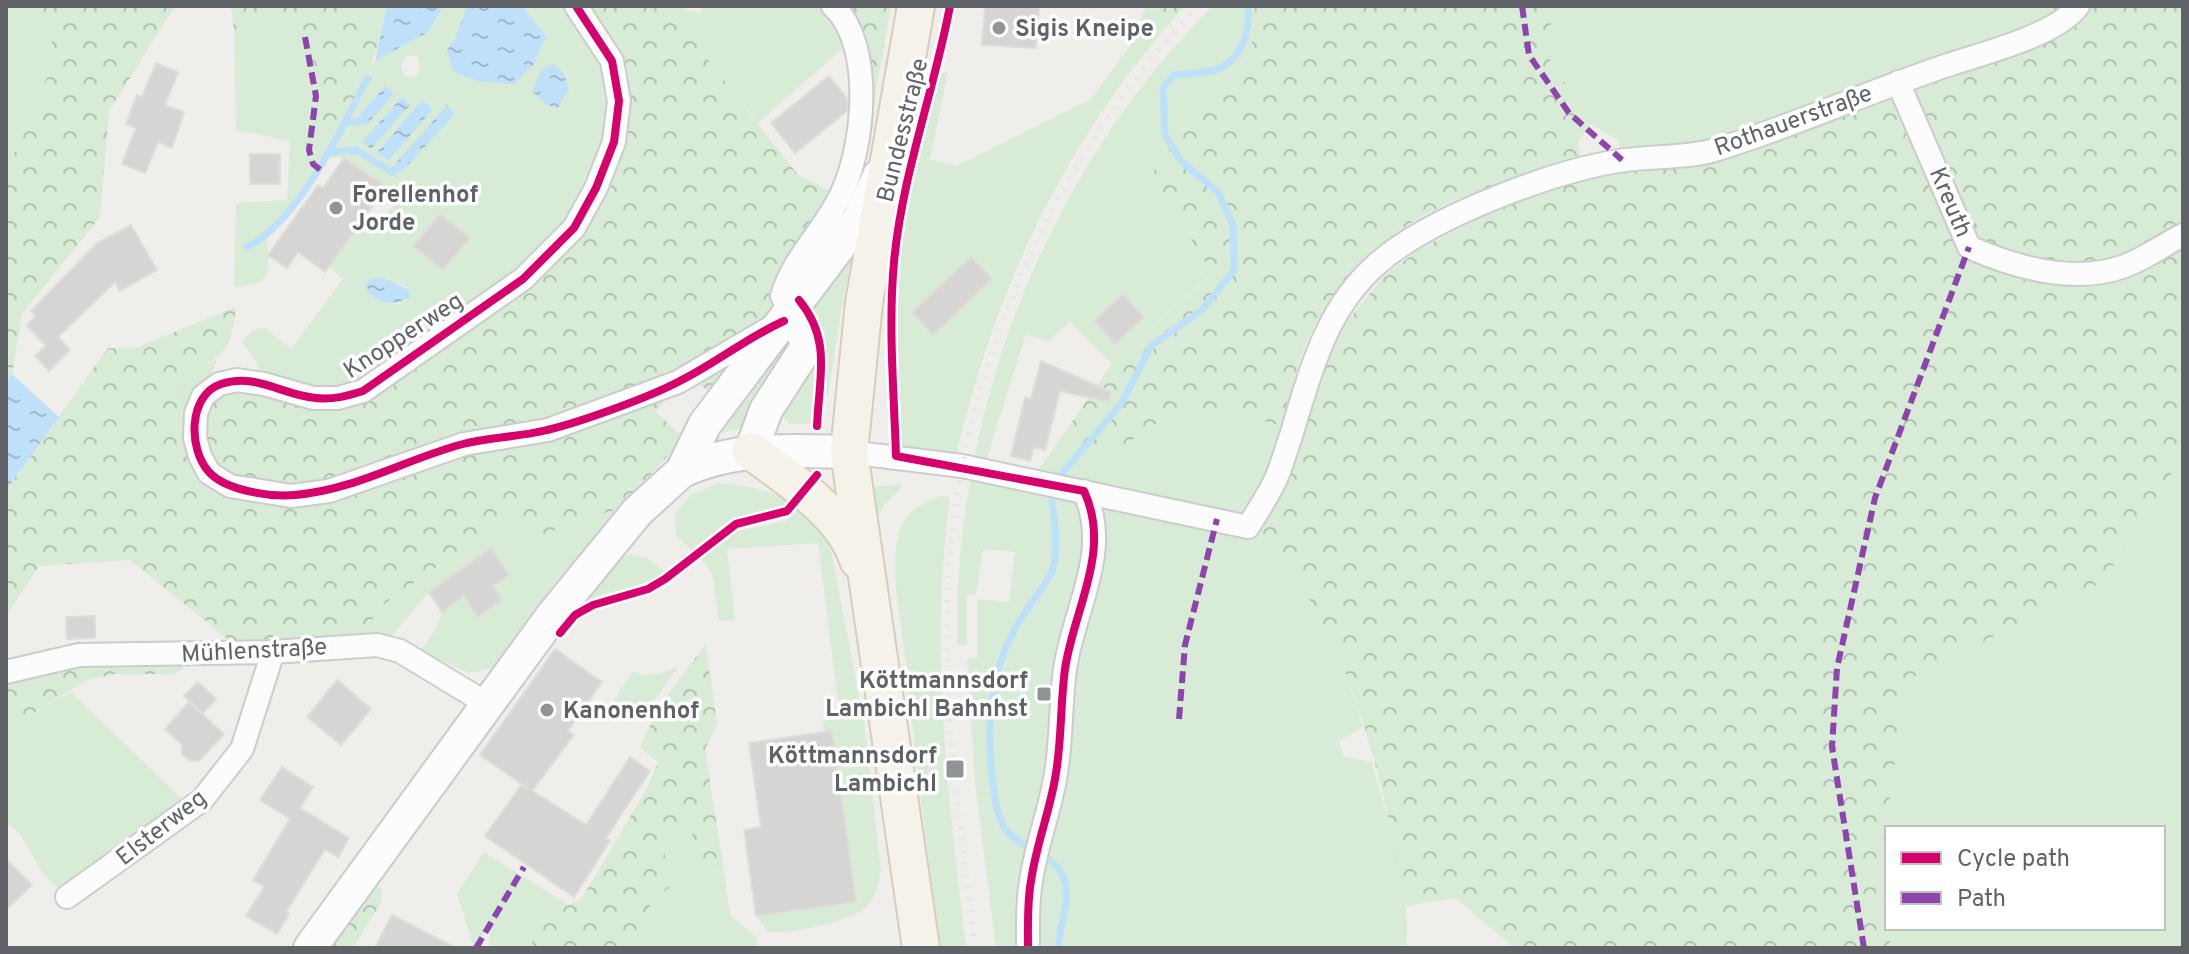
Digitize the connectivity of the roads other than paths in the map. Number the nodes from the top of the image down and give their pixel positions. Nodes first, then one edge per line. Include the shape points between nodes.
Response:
1 (576, 6) edge
2 (833, 6) edge
3 (916, 6) edge
4 (2078, 6) edge
5 (1898, 82) junction
6 (889, 147) junction
7 (2183, 235) edge
8 (787, 317) junction
9 (751, 451) junction
10 (849, 452) junction
11 (682, 471) junction
12 (1084, 491) junction
13 (873, 608) junction
14 (273, 652) junction
15 (6, 672) edge
16 (489, 705) junction
17 (67, 897) dead end
18 (310, 948) edge
19 (921, 948) edge
20 (1028, 948) edge

1 - 8 street, Knopperweg via 612,61 619,101 614,142 574,228 523,279 363,391 313,398 264,384 219,384 203,396 196,413 195,438 209,473 230,486 291,496 329,491 464,444 548,430 678,382
2 - 8 street via 857,49 859,127 841,197 788,276 782,296
3 - 6 main road, Bundesstraße
4 - 5 street, Rothauerstraße via 2068,20
5 - 7 street, Kreuth via 1969,247 2002,262 2056,275 2121,268
5 - 12 street, Rothauerstraße via 1713,151 1622,160 1526,187 1407,242 1376,264 1332,320 1316,351 1277,476 1248,527
6 - 8 main road via 859,220
6 - 10 main road, Bundesstraße via 864,303
8 - 9 main road via 799,326 808,345 766,410
8 - 11 main road via 705,424
9 - 10 main road
9 - 11 main road via 709,458
9 - 13 main road via 836,522 856,552
10 - 12 street
10 - 13 main road, Bundesstraße
11 - 16 main road via 637,512
12 - 20 street via 1096,552 1065,672 1064,723 1033,870
13 - 19 main road, Bundesstraße
14 - 15 street, Mühlenstraße via 79,655
14 - 16 street, Mühlenstraße via 377,645 400,651
14 - 17 street, Elsterweg via 242,749 202,800
16 - 18 main road

